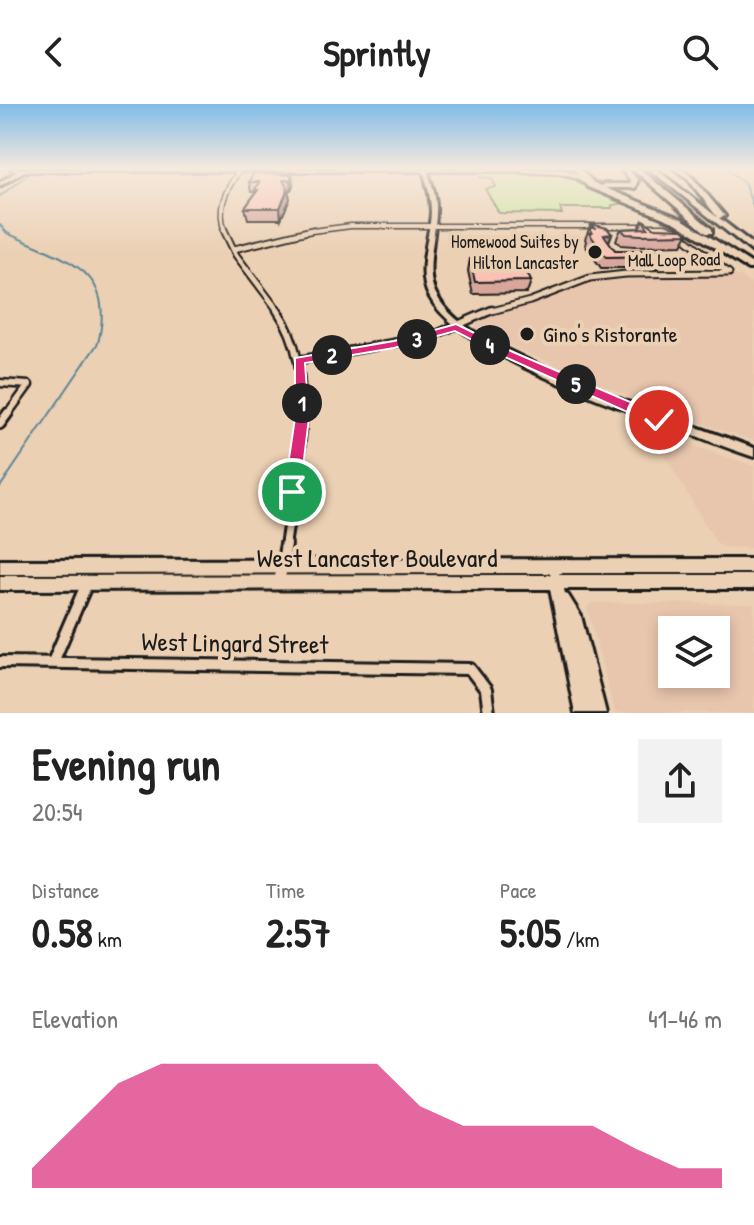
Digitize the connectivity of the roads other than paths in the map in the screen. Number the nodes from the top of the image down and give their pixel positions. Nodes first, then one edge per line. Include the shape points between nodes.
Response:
1 (225, 197) edge
2 (432, 197) edge
3 (620, 197) edge
4 (665, 197) edge
5 (690, 197) edge
6 (705, 197) edge
7 (432, 226) junction
8 (754, 248) edge
9 (234, 249) junction
10 (752, 268) edge
11 (456, 327) junction
12 (299, 360) junction
13 (0, 383) edge
14 (0, 424) edge
15 (754, 453) edge
16 (94, 566) junction
17 (282, 566) junction
18 (552, 566) junction
19 (754, 566) edge
20 (0, 567) edge
21 (87, 582) junction
22 (557, 582) junction
23 (754, 582) edge
24 (0, 583) edge
25 (279, 583) junction
26 (561, 599) junction
27 (0, 662) edge
28 (53, 662) junction
29 (489, 713) edge
30 (583, 713) edge
31 (598, 713) edge

1 - 9 street via 222,225
2 - 7 street
3 - 10 highway via 679,221
4 - 10 highway
5 - 8 highway
6 - 8 highway
7 - 9 street via 326,228
7 - 11 street via 431,292
7 - 11 street, Mall Loop Road via 670,227 729,273 590,278
9 - 12 street via 279,311
11 - 12 street
11 - 15 street via 633,409
12 - 17 street via 302,418
13 - 14 street via 29,385
16 - 17 street, West Lancaster Boulevard
16 - 20 street, West Lancaster Boulevard
16 - 21 street
17 - 18 street, West Lancaster Boulevard
17 - 25 street
18 - 19 street, West Lancaster Boulevard
18 - 22 street
21 - 24 street, West Lancaster Boulevard
21 - 25 street, West Lancaster Boulevard
21 - 28 street
22 - 23 street, West Lancaster Boulevard
22 - 25 street, West Lancaster Boulevard
22 - 26 street
26 - 30 street
26 - 31 street via 574,616
27 - 28 street, West Lingard Street
28 - 29 street, West Lingard Street via 470,669 486,690

